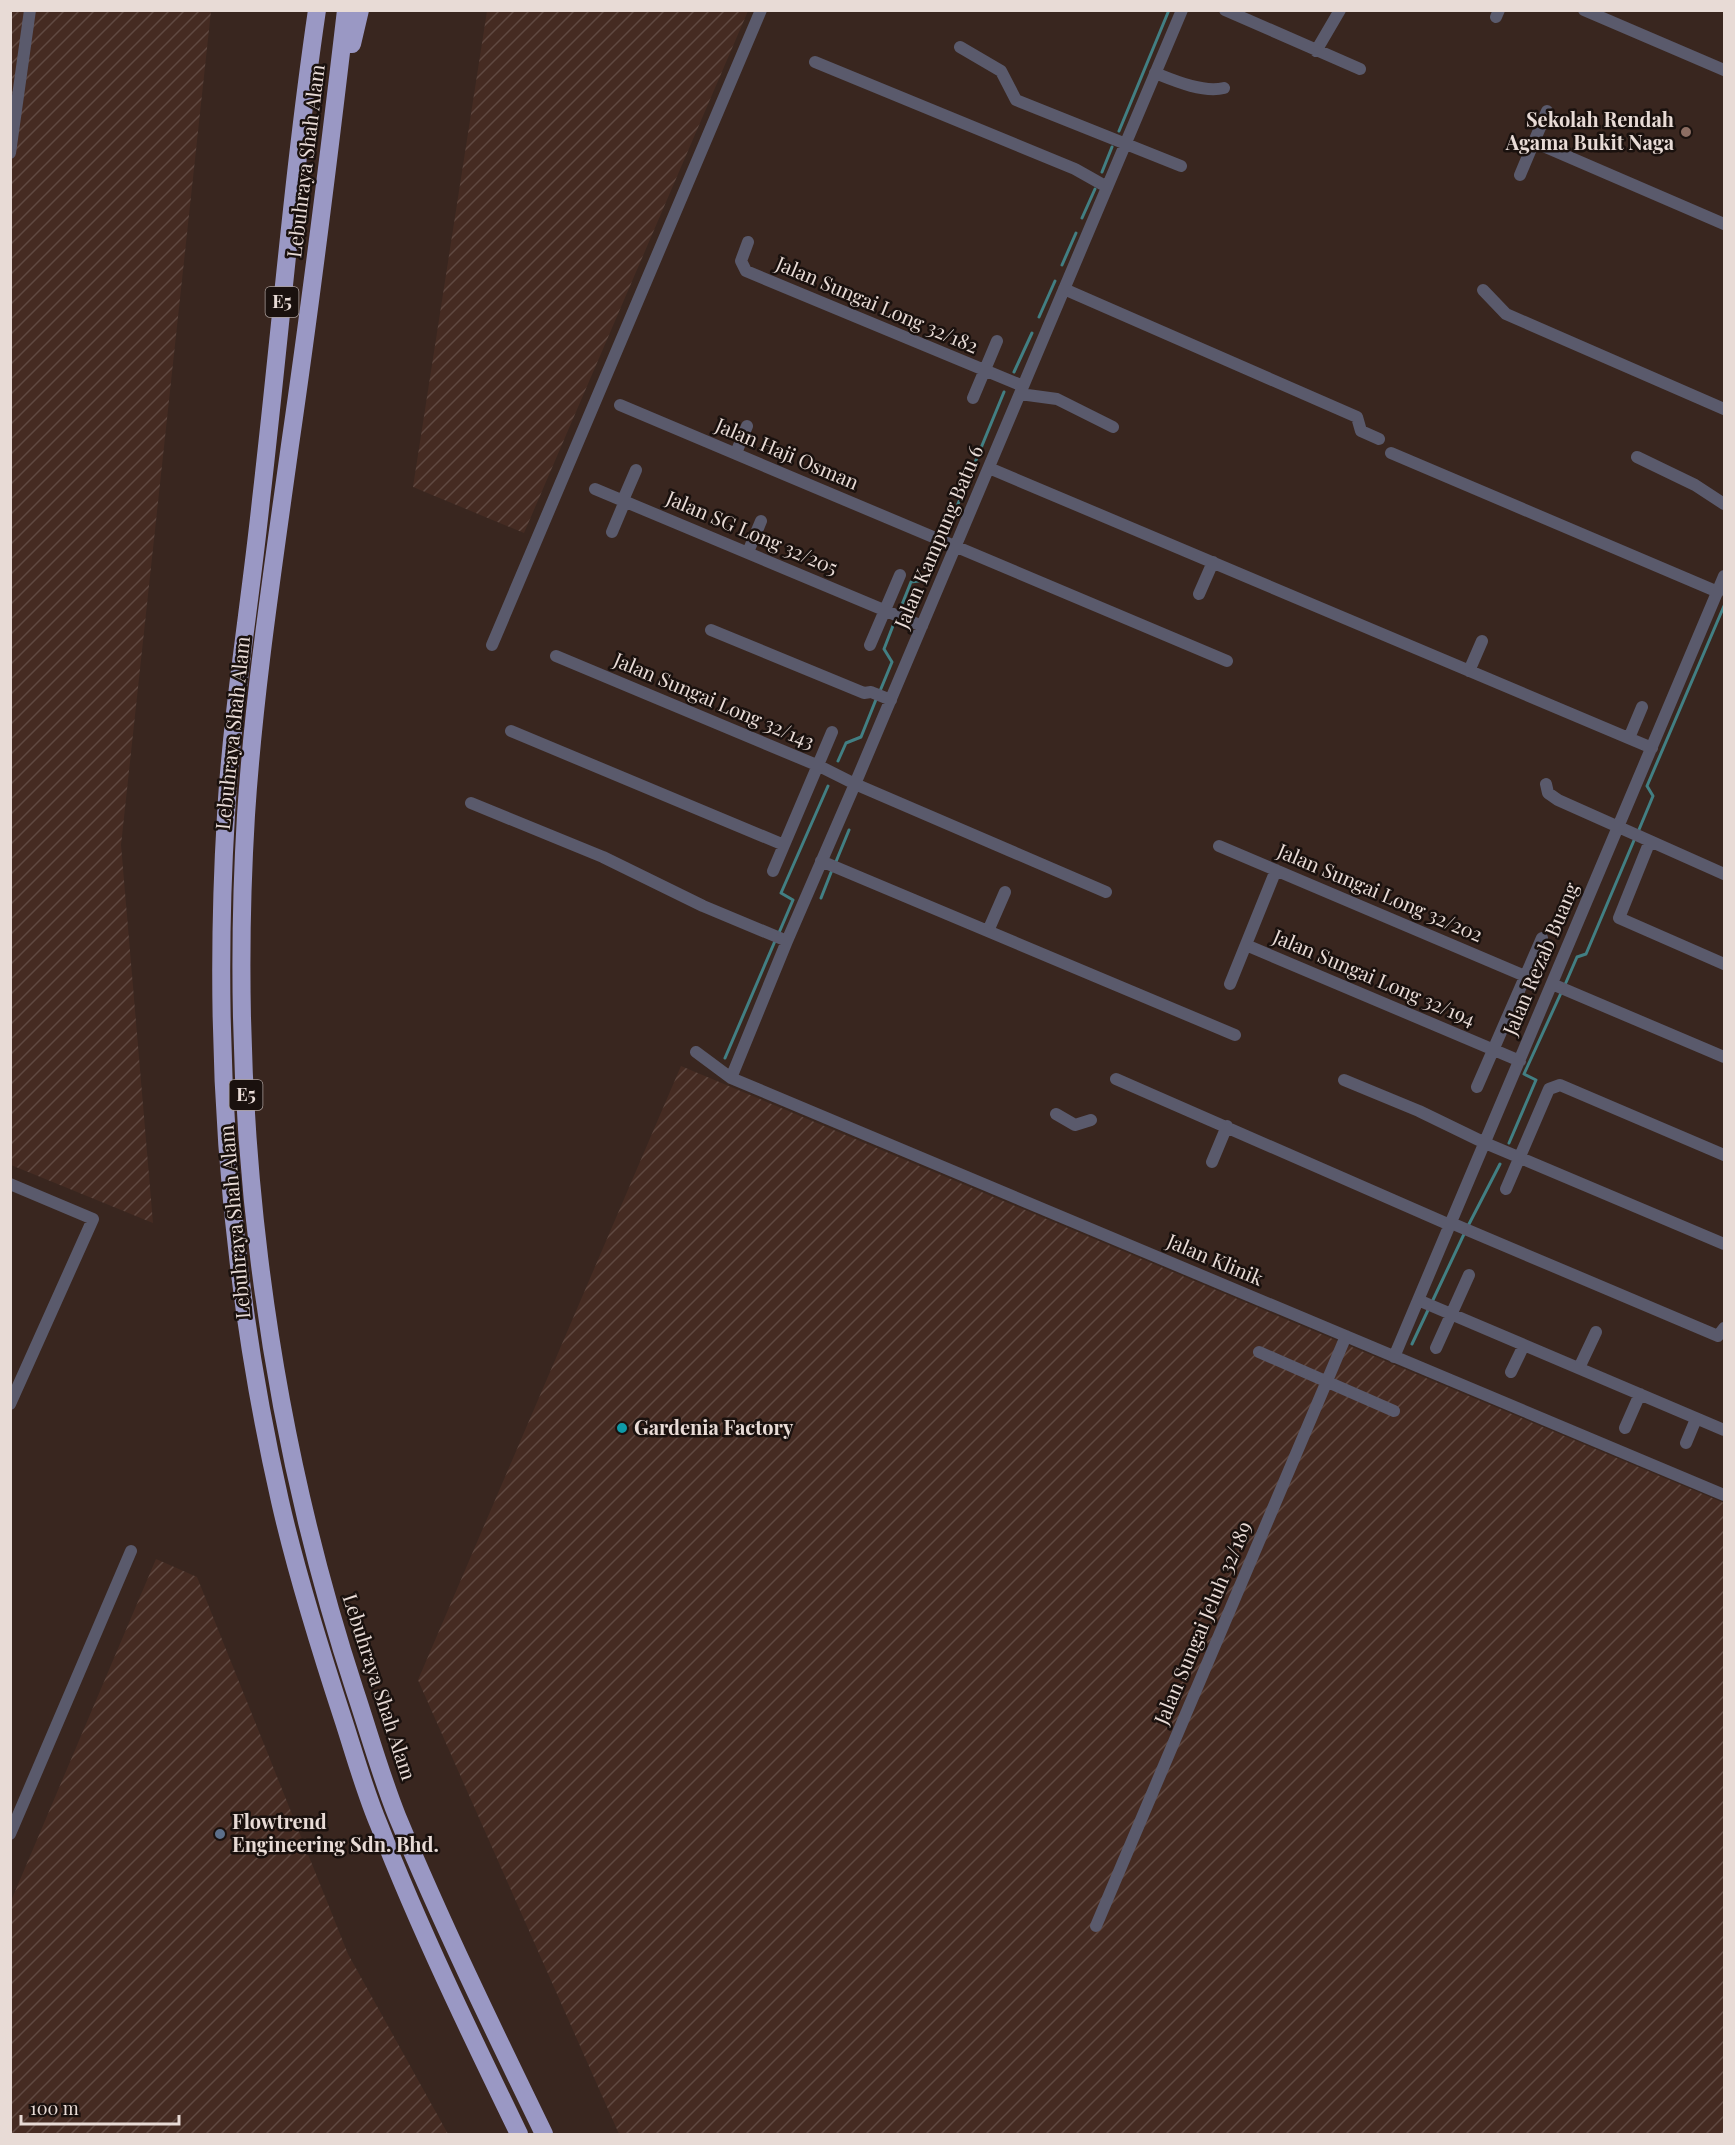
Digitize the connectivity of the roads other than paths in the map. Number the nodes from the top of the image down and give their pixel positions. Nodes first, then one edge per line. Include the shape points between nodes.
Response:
1 (30, 10) edge
2 (310, 10) edge
3 (317, 10) edge
4 (346, 10) edge
5 (360, 10) edge
6 (761, 10) edge
7 (1225, 10) edge
8 (1340, 10) edge
9 (1180, 11) edge
10 (1591, 12) edge
11 (960, 47) dead end
12 (1316, 51) junction
13 (815, 62) dead end
14 (1360, 69) dead end
15 (1725, 70) edge
16 (1155, 73) junction
17 (1224, 88) dead end
18 (304, 102) junction
19 (1547, 111) dead end
20 (12, 133) edge
21 (332, 137) junction
22 (1534, 142) junction
23 (1125, 144) junction
24 (10, 153) edge
25 (1181, 166) dead end
26 (1520, 175) dead end
27 (1107, 187) junction
28 (1725, 224) edge
29 (748, 242) dead end
30 (1064, 290) junction
31 (1483, 290) dead end
32 (997, 341) dead end
33 (984, 370) junction
34 (1022, 390) junction
35 (973, 398) dead end
36 (620, 405) dead end
37 (1725, 409) edge
38 (747, 426) dead end
39 (1113, 427) dead end
40 (1379, 439) dead end
41 (736, 453) junction
42 (1391, 453) dead end
43 (1637, 457) dead end
44 (989, 468) junction
45 (636, 470) dead end
46 (595, 489) dead end
47 (624, 501) junction
48 (1725, 504) edge
49 (761, 521) dead end
50 (612, 532) dead end
51 (948, 544) junction
52 (748, 552) junction
53 (1213, 562) junction
54 (900, 575) dead end
55 (1725, 576) edge
56 (1718, 592) junction
57 (1199, 594) dead end
58 (890, 612) junction
59 (922, 626) junction
60 (711, 630) dead end
61 (1482, 641) dead end
62 (492, 645) dead end
63 (870, 645) dead end
64 (556, 656) dead end
65 (1227, 661) dead end
66 (1469, 671) junction
67 (891, 700) junction
68 (1642, 707) dead end
69 (511, 731) dead end
70 (832, 732) dead end
71 (1629, 738) junction
72 (1652, 748) junction
73 (819, 766) junction
74 (855, 784) junction
75 (1546, 784) dead end
76 (471, 803) dead end
77 (1619, 826) junction
78 (1641, 837) junction
79 (784, 844) junction
80 (1219, 846) dead end
81 (829, 864) junction
82 (1276, 870) junction
83 (773, 871) dead end
84 (1725, 873) edge
85 (1005, 892) dead end
86 (1106, 892) dead end
87 (988, 932) junction
88 (1542, 938) dead end
89 (787, 941) junction
90 (1246, 945) junction
91 (1725, 964) edge
92 (1525, 976) junction
93 (1230, 984) dead end
94 (1562, 989) junction
95 (1235, 1035) dead end
96 (1493, 1050) junction
97 (696, 1052) dead end
98 (1725, 1057) edge
99 (1520, 1061) junction
100 (732, 1078) junction
101 (1116, 1079) dead end
102 (1344, 1080) dead end
103 (1477, 1087) dead end
104 (1056, 1114) dead end
105 (1090, 1119) dead end
106 (1227, 1126) junction
107 (1485, 1143) junction
108 (1725, 1155) edge
109 (1521, 1156) junction
110 (1212, 1162) dead end
111 (10, 1184) edge
112 (1506, 1188) dead end
113 (1458, 1227) junction
114 (1725, 1244) edge
115 (1469, 1275) dead end
116 (1435, 1307) junction
117 (1725, 1328) edge
118 (1596, 1332) dead end
119 (1346, 1336) junction
120 (1524, 1345) junction
121 (1436, 1348) dead end
122 (1259, 1352) dead end
123 (1394, 1357) junction
124 (1579, 1368) junction
125 (1511, 1372) dead end
126 (1327, 1382) junction
127 (1640, 1394) junction
128 (10, 1404) edge
129 (1394, 1410) dead end
130 (1696, 1419) junction
131 (1625, 1428) dead end
132 (1724, 1430) edge
133 (1686, 1443) dead end
134 (1725, 1495) edge
135 (131, 1551) dead end
136 (10, 1834) edge
137 (1096, 1926) dead end
138 (519, 2134) edge
139 (544, 2134) edge

1 - 20 street
2 - 18 highway
3 - 18 highway, Lebuhraya Shah Alam / E5
4 - 21 highway, Lebuhraya Shah Alam / E5
5 - 21 highway
6 - 62 street
7 - 12 street
8 - 12 street
9 - 16 street, Jalan Kampung Batu 6
10 - 15 street
11 - 23 street via 1001,71 1016,100
12 - 14 street
13 - 27 street via 1075,169
16 - 17 street via 1211,89
16 - 23 street, Jalan Kampung Batu 6
18 - 138 highway, Lebuhraya Shah Alam / E5 via 226,813 221,1024 239,1259 265,1428 316,1638 377,1821
19 - 22 street
20 - 24 street
21 - 139 highway, Lebuhraya Shah Alam / E5 via 268,611 246,814 243,1016 258,1257 283,1419 336,1632 396,1813
22 - 26 street
22 - 28 street
23 - 25 street
23 - 27 street, Jalan Kampung Batu 6
27 - 30 street, Jalan Kampung Batu 6
29 - 33 street, Jalan Sungai Long 32/182 via 741,261 746,271
30 - 34 street, Jalan Kampung Batu 6
30 - 40 street via 1357,417 1360,431
31 - 37 street via 1506,314
32 - 33 street
33 - 34 street, Jalan Sungai Long 32/182
33 - 35 street
34 - 39 street, Jalan Sungai Long 32/182 via 1057,399
34 - 44 street, Jalan Kampung Batu 6
36 - 41 street, Jalan Haji Osman
38 - 41 street
41 - 51 street, Jalan Haji Osman
42 - 56 street
43 - 48 street
44 - 51 street, Jalan Kampung Batu 6
44 - 53 street
45 - 47 street
46 - 47 street, Jalan SG Long 32/205
47 - 50 street
47 - 52 street, Jalan SG Long 32/205
49 - 52 street
51 - 59 street, Jalan Kampung Batu 6
51 - 65 street, Jalan Haji Osman via 1077,594
52 - 58 street, Jalan SG Long 32/205
53 - 57 street
53 - 66 street
54 - 58 street
55 - 56 street, Jalan Rezab Buang
56 - 72 street, Jalan Rezab Buang
58 - 59 street, Jalan SG Long 32/205
58 - 63 street
59 - 67 street, Jalan Kampung Batu 6
60 - 67 street via 864,693
61 - 66 street
64 - 73 street, Jalan Sungai Long 32/143
66 - 71 street
67 - 74 street, Jalan Kampung Batu 6
68 - 71 street
69 - 79 street
70 - 73 street
71 - 72 street
72 - 77 street, Jalan Rezab Buang
73 - 74 street, Jalan Sungai Long 32/143
73 - 79 street
74 - 81 street, Jalan Kampung Batu 6
74 - 86 street, Jalan Sungai Long 32/143
75 - 77 street via 1548,793 1558,800
76 - 89 street via 603,857 703,906
77 - 78 street
77 - 94 street, Jalan Rezab Buang
78 - 84 street
78 - 91 street via 1619,918
79 - 83 street
80 - 82 street, Jalan Sungai Long 32/202
81 - 87 street
81 - 89 street, Jalan Kampung Batu 6
82 - 90 street
82 - 92 street, Jalan Sungai Long 32/202
85 - 87 street
87 - 95 street
88 - 92 street
89 - 100 street, Jalan Kampung Batu 6
90 - 93 street
90 - 96 street, Jalan Sungai Long 32/194
92 - 96 street
94 - 98 street
94 - 99 street, Jalan Rezab Buang
96 - 99 street, Jalan Sungai Long 32/194
96 - 103 street
97 - 100 street, Jalan Klinik
99 - 107 street, Jalan Rezab Buang
100 - 119 street, Jalan Klinik
101 - 106 street
102 - 107 street
104 - 105 street via 1075,1125
106 - 110 street
106 - 113 street
107 - 109 street
107 - 113 street, Jalan Rezab Buang
108 - 109 street via 1560,1085 1549,1089
109 - 112 street
109 - 114 street
111 - 128 street via 93,1219
113 - 116 street, Jalan Rezab Buang
113 - 117 street via 1718,1336
115 - 116 street
116 - 120 street
116 - 121 street
116 - 123 street, Jalan Rezab Buang
118 - 124 street
119 - 123 street, Jalan Klinik
119 - 126 street, Jalan Sungai Jeluh 32/189
120 - 124 street
120 - 125 street
122 - 126 street
123 - 134 street, Jalan Klinik
124 - 127 street
126 - 129 street
126 - 137 street, Jalan Sungai Jeluh 32/189
127 - 130 street
127 - 131 street
130 - 132 street
130 - 133 street
135 - 136 street

